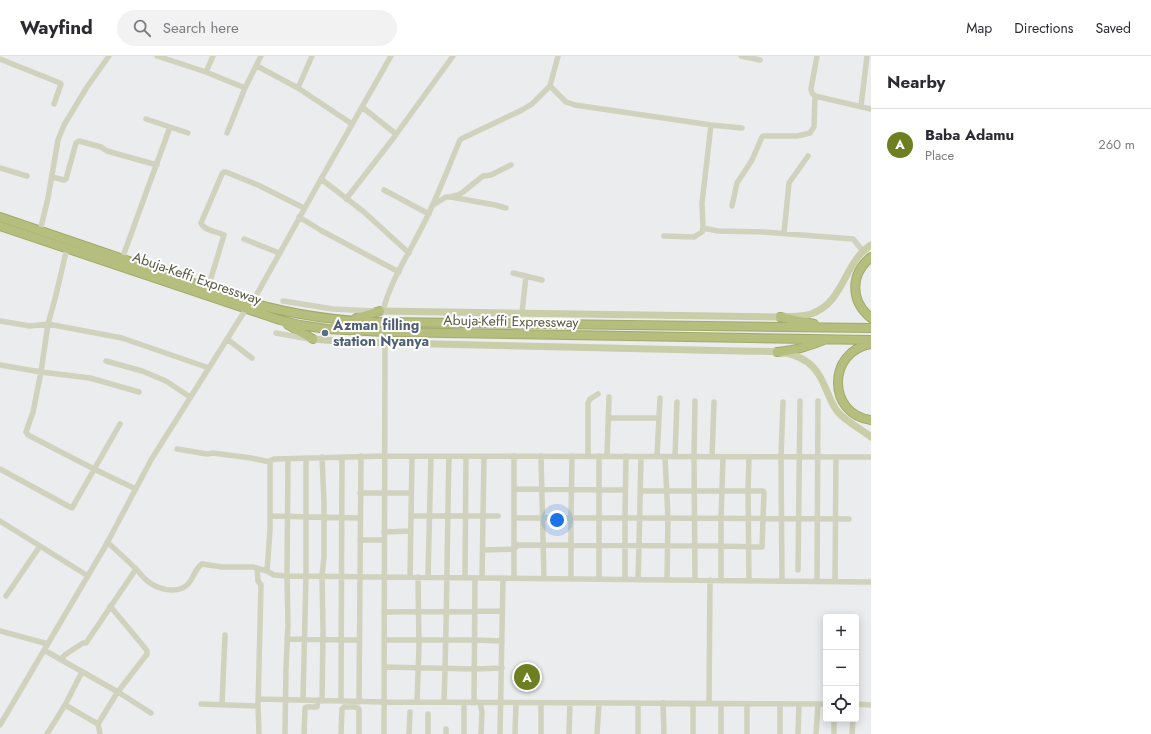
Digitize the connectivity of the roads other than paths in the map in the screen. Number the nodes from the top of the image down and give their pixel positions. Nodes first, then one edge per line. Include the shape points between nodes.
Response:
1 (108, 56) edge
2 (115, 56) edge
3 (157, 56) edge
4 (213, 56) edge
5 (261, 56) edge
6 (312, 56) edge
7 (391, 56) edge
8 (453, 56) edge
9 (558, 56) edge
10 (741, 56) edge
11 (817, 56) edge
12 (867, 56) edge
13 (166, 57) edge
14 (0, 59) edge
15 (760, 60) dead end
16 (256, 66) junction
17 (206, 72) junction
18 (550, 86) junction
19 (245, 88) junction
20 (298, 88) junction
21 (815, 96) junction
22 (54, 104) dead end
23 (861, 106) junction
24 (362, 107) junction
25 (871, 109) edge
26 (146, 119) dead end
27 (352, 124) junction
28 (711, 125) junction
29 (170, 127) junction
30 (742, 128) dead end
31 (188, 133) dead end
32 (227, 133) dead end
33 (396, 134) junction
34 (808, 156) dead end
35 (157, 165) junction
36 (511, 165) dead end
37 (0, 168) edge
38 (27, 176) dead end
39 (52, 177) junction
40 (320, 179) junction
41 (384, 190) dead end
42 (451, 197) junction
43 (346, 199) junction
44 (433, 205) junction
45 (732, 206) dead end
46 (304, 208) junction
47 (506, 208) dead end
48 (429, 214) junction
49 (0, 217) edge
50 (299, 217) junction
51 (0, 226) edge
52 (703, 228) junction
53 (40, 230) junction
54 (784, 233) junction
55 (664, 236) dead end
56 (244, 239) dead end
57 (871, 245) edge
58 (67, 248) junction
59 (863, 251) junction
60 (279, 253) junction
61 (409, 253) junction
62 (871, 257) edge
63 (122, 259) junction
64 (399, 272) junction
65 (513, 273) dead end
66 (526, 276) junction
67 (542, 280) dead end
68 (208, 288) junction
69 (283, 301) dead end
70 (252, 303) junction
71 (246, 309) junction
72 (381, 311) junction
73 (522, 313) junction
74 (780, 317) junction
75 (871, 318) edge
76 (280, 320) junction
77 (345, 320) junction
78 (0, 321) edge
79 (48, 324) junction
80 (824, 328) junction
81 (871, 328) edge
82 (276, 333) dead end
83 (227, 339) junction
84 (313, 339) junction
85 (827, 339) junction
86 (871, 340) edge
87 (385, 343) junction
88 (871, 344) edge
89 (777, 352) junction
90 (252, 358) dead end
91 (106, 361) dead end
92 (0, 365) edge
93 (209, 368) junction
94 (41, 372) junction
95 (139, 392) dead end
96 (598, 394) dead end
97 (190, 397) junction
98 (609, 398) dead end
99 (660, 398) dead end
100 (695, 401) dead end
101 (800, 401) dead end
102 (677, 402) dead end
103 (714, 402) dead end
104 (783, 402) dead end
105 (818, 402) dead end
106 (608, 418) junction
107 (659, 418) junction
108 (871, 420) edge
109 (120, 424) dead end
110 (871, 438) edge
111 (177, 449) dead end
112 (361, 456) junction
113 (385, 456) junction
114 (412, 456) junction
115 (430, 456) junction
116 (449, 456) junction
117 (466, 456) junction
118 (484, 456) junction
119 (514, 456) junction
120 (542, 456) junction
121 (572, 456) junction
122 (588, 456) junction
123 (599, 456) junction
124 (607, 456) junction
125 (626, 456) junction
126 (641, 456) junction
127 (657, 456) junction
128 (675, 456) junction
129 (694, 456) junction
130 (712, 456) junction
131 (322, 457) junction
132 (342, 457) junction
133 (665, 457) junction
134 (723, 457) junction
135 (749, 457) junction
136 (781, 457) junction
137 (799, 457) junction
138 (818, 457) junction
139 (836, 457) junction
140 (871, 457) edge
141 (306, 458) junction
142 (288, 459) junction
143 (270, 462) junction
144 (0, 469) edge
145 (94, 469) junction
146 (136, 489) junction
147 (514, 489) junction
148 (542, 490) junction
149 (571, 490) junction
150 (599, 490) junction
151 (625, 490) junction
152 (722, 490) junction
153 (748, 490) junction
154 (640, 491) junction
155 (667, 491) junction
156 (694, 491) junction
157 (360, 493) junction
158 (385, 493) junction
159 (411, 493) junction
160 (270, 516) junction
161 (287, 516) junction
162 (306, 516) junction
163 (411, 516) junction
164 (429, 516) junction
165 (447, 516) junction
166 (465, 516) junction
167 (483, 516) junction
168 (498, 516) dead end
169 (324, 517) junction
170 (342, 518) junction
171 (360, 518) junction
172 (514, 518) junction
173 (543, 518) junction
174 (571, 518) junction
175 (599, 518) junction
176 (624, 518) junction
177 (639, 518) junction
178 (668, 518) junction
179 (694, 518) junction
180 (721, 519) junction
181 (748, 519) junction
182 (763, 519) junction
183 (781, 519) junction
184 (800, 519) junction
185 (817, 519) junction
186 (835, 519) junction
187 (848, 519) dead end
188 (0, 521) edge
189 (411, 531) junction
190 (384, 532) junction
191 (360, 540) junction
192 (384, 540) junction
193 (107, 542) junction
194 (543, 545) junction
195 (571, 545) junction
196 (599, 545) junction
197 (40, 546) junction
198 (625, 546) junction
199 (639, 546) junction
200 (667, 546) junction
201 (721, 546) junction
202 (695, 547) junction
203 (748, 547) junction
204 (514, 549) junction
205 (483, 550) junction
206 (257, 568) junction
207 (136, 569) junction
208 (798, 570) dead end
209 (267, 571) junction
210 (88, 576) junction
211 (286, 576) junction
212 (306, 576) junction
213 (322, 576) junction
214 (342, 576) junction
215 (359, 577) junction
216 (384, 577) junction
217 (410, 577) junction
218 (418, 577) junction
219 (428, 578) junction
220 (446, 578) junction
221 (465, 578) junction
222 (475, 578) junction
223 (482, 578) junction
224 (503, 578) junction
225 (514, 578) junction
226 (544, 579) junction
227 (571, 579) junction
228 (599, 579) junction
229 (625, 579) junction
230 (638, 580) junction
231 (667, 580) junction
232 (695, 580) junction
233 (710, 580) junction
234 (721, 580) junction
235 (749, 580) junction
236 (782, 581) junction
237 (817, 581) junction
238 (835, 581) junction
239 (871, 582) edge
240 (6, 596) dead end
241 (110, 606) junction
242 (447, 611) junction
243 (502, 611) junction
244 (384, 612) junction
245 (418, 612) junction
246 (475, 612) junction
247 (0, 631) edge
248 (225, 635) dead end
249 (287, 639) junction
250 (304, 639) junction
251 (323, 639) junction
252 (341, 639) junction
253 (359, 640) junction
254 (384, 640) junction
255 (419, 640) junction
256 (446, 640) junction
257 (475, 640) junction
258 (502, 641) junction
259 (48, 644) junction
260 (44, 650) junction
261 (61, 659) junction
262 (384, 667) junction
263 (418, 667) junction
264 (445, 668) junction
265 (502, 668) junction
266 (474, 669) junction
267 (82, 672) junction
268 (118, 692) junction
269 (258, 699) junction
270 (285, 700) junction
271 (303, 700) junction
272 (320, 701) junction
273 (341, 701) junction
274 (359, 702) junction
275 (384, 702) junction
276 (417, 702) junction
277 (444, 702) junction
278 (464, 702) junction
279 (477, 702) junction
280 (501, 702) junction
281 (516, 703) junction
282 (541, 703) junction
283 (570, 703) junction
284 (599, 703) junction
285 (638, 703) junction
286 (664, 703) junction
287 (200, 704) dead end
288 (222, 704) junction
289 (693, 704) junction
290 (709, 704) junction
291 (721, 704) junction
292 (748, 704) junction
293 (780, 704) junction
294 (799, 704) junction
295 (818, 704) junction
296 (823, 704) edge
297 (859, 704) edge
298 (871, 704) edge
299 (65, 705) junction
300 (258, 706) junction
301 (151, 712) dead end
302 (410, 712) dead end
303 (428, 714) dead end
304 (834, 722) edge
305 (853, 722) edge
306 (0, 723) edge
307 (98, 724) junction
308 (48, 734) edge
309 (100, 734) edge
310 (259, 734) edge
311 (285, 734) edge
312 (304, 734) edge
313 (341, 734) edge
314 (359, 734) edge
315 (384, 734) edge
316 (409, 734) edge
317 (428, 734) edge
318 (464, 734) edge
319 (482, 734) edge
320 (500, 734) edge
321 (515, 734) edge
322 (540, 734) edge
323 (569, 734) edge
324 (597, 734) edge
325 (638, 734) edge
326 (664, 734) edge
327 (693, 734) edge
328 (721, 734) edge
329 (747, 734) edge
330 (780, 734) edge
331 (798, 734) edge
332 (816, 734) edge
333 (834, 734) edge
334 (852, 734) edge

1 - 2 street
1 - 39 street via 64,125 58,140
3 - 13 street
4 - 17 street
5 - 16 street
6 - 20 street
7 - 24 street
8 - 33 street
9 - 18 street
10 - 15 street
11 - 21 street via 811,89
12 - 23 street
13 - 17 street
14 - 22 street via 60,83
16 - 19 street
16 - 20 street
17 - 19 street
18 - 28 street via 566,102 575,105
18 - 44 street via 522,110 460,140
19 - 32 street
20 - 27 street
21 - 23 street
21 - 45 street via 814,127 810,133 762,137 752,160 737,183
23 - 25 street
24 - 27 street
24 - 33 street
26 - 29 street
27 - 40 street
28 - 30 street
28 - 52 street via 702,203
29 - 31 street
29 - 35 street
33 - 43 street
34 - 54 street via 789,183
35 - 39 street via 79,141 76,143 66,179
35 - 63 street
36 - 42 street via 492,175 483,176 458,195
37 - 38 street
39 - 53 street
40 - 43 street
40 - 46 street
41 - 48 street
42 - 44 street via 446,197
42 - 47 street
43 - 61 street via 376,222
44 - 48 street
46 - 50 street
46 - 68 street via 224,172 201,223 204,228 224,235
48 - 61 street
49 - 53 highway, Abuja-Keffi Expressway
50 - 60 street
50 - 64 street
51 - 58 highway, Abuja-Keffi Expressway
52 - 54 street via 718,231
52 - 55 street via 702,232 694,237
53 - 63 highway, Abuja-Keffi Expressway
54 - 59 street via 853,239
56 - 60 street
57 - 59 main road, Abuja-Keffi Expressway
58 - 71 highway, Abuja-Keffi Expressway
58 - 79 street
59 - 74 main road, Abuja-Keffi Expressway via 827,304 811,314
60 - 70 street
61 - 64 street
62 - 75 highway via 859,271 855,285 857,300
63 - 68 highway, Abuja-Keffi Expressway
64 - 72 street
65 - 66 street
66 - 67 street
66 - 73 street
68 - 70 highway, Abuja-Keffi Expressway
69 - 72 street via 332,309
70 - 77 highway, Abuja-Keffi Expressway via 308,316
71 - 76 highway, Abuja-Keffi Expressway
71 - 83 street
72 - 73 main road, Abuja-Keffi Expressway
72 - 77 highway
73 - 74 main road, Abuja-Keffi Expressway
74 - 80 highway
76 - 84 highway
76 - 85 highway, Abuja-Keffi Expressway via 317,328 349,331
77 - 80 highway, Abuja-Keffi Expressway
78 - 79 street via 30,326
79 - 93 street via 122,338
79 - 94 street
80 - 81 highway, Abuja-Keffi Expressway
82 - 84 street
83 - 90 street
83 - 93 street
84 - 87 main road, Abuja-Keffi Expressway
85 - 86 highway, Abuja-Keffi Expressway
85 - 89 highway via 802,348
87 - 89 main road, Abuja-Keffi Expressway
87 - 113 street
88 - 108 highway via 859,347 844,360 839,370 838,383 840,397 849,409 860,418
89 - 110 main road, Abuja-Keffi Expressway via 797,356 811,365 819,375 836,409
91 - 97 street via 166,381
92 - 94 street
93 - 97 street
94 - 95 street via 90,378
94 - 145 street via 26,432
96 - 122 street via 588,403
97 - 146 street
98 - 106 street
99 - 107 street
100 - 129 street
101 - 137 street
102 - 128 street
103 - 130 street
104 - 136 street
105 - 138 street
106 - 107 street
106 - 124 street
107 - 127 street
109 - 145 street
111 - 143 street
112 - 113 street
112 - 132 street
112 - 157 street
113 - 114 street
113 - 158 street
114 - 115 street
114 - 159 street
115 - 116 street
115 - 164 street
116 - 117 street
116 - 165 street
117 - 118 street
117 - 166 street
118 - 119 street
118 - 167 street
119 - 120 street
119 - 147 street
120 - 121 street
120 - 148 street
121 - 122 street
121 - 149 street
122 - 123 street
123 - 124 street
123 - 150 street
124 - 125 street
125 - 126 street
125 - 151 street
126 - 127 street
126 - 154 street
127 - 133 street
128 - 129 street
128 - 133 street
129 - 130 street
129 - 156 street
130 - 134 street
131 - 132 street
131 - 141 street
131 - 169 street
132 - 170 street
133 - 155 street
134 - 135 street
134 - 152 street
135 - 136 street
135 - 153 street
136 - 137 street
136 - 183 street
137 - 138 street
137 - 184 street
138 - 139 street
138 - 185 street
139 - 140 street
139 - 186 street
141 - 142 street
141 - 162 street
142 - 143 street
142 - 161 street
143 - 160 street
144 - 145 street via 72,508
145 - 146 street
146 - 193 street
147 - 148 street
147 - 172 street
148 - 149 street
148 - 173 street
149 - 150 street
149 - 174 street
150 - 151 street
150 - 175 street
151 - 176 street
152 - 153 street
152 - 156 street
152 - 180 street
153 - 181 street
153 - 182 street via 764,492
154 - 155 street
154 - 177 street
155 - 156 street
155 - 178 street
156 - 179 street
157 - 158 street
157 - 171 street
158 - 159 street
158 - 190 street
159 - 163 street
160 - 161 street
160 - 209 street
161 - 162 street
161 - 211 street
162 - 169 street
162 - 212 street
163 - 164 street
163 - 189 street
164 - 165 street
164 - 219 street
165 - 166 street
165 - 220 street
166 - 167 street
166 - 221 street
167 - 168 street
167 - 205 street
169 - 170 street
169 - 213 street
170 - 171 street
170 - 214 street
171 - 191 street
172 - 173 street
172 - 204 street
173 - 174 street
173 - 194 street
174 - 175 street
174 - 195 street
175 - 176 street
175 - 196 street
176 - 177 street
176 - 198 street
177 - 178 street
177 - 199 street
178 - 179 street
178 - 200 street
179 - 180 street
179 - 202 street
180 - 181 street
180 - 201 street
181 - 182 street
181 - 203 street
182 - 183 street
182 - 203 street via 762,547
183 - 184 street
183 - 236 street
184 - 185 street
184 - 208 street
185 - 186 street
185 - 237 street
186 - 187 street
186 - 238 street
188 - 197 street
189 - 190 street
189 - 217 street
190 - 192 street
191 - 192 street
191 - 215 street
192 - 216 street
193 - 207 street
193 - 210 street
194 - 195 street
194 - 204 street via 518,546
194 - 226 street
195 - 196 street
195 - 227 street
196 - 198 street
196 - 228 street
197 - 210 street
197 - 240 street
198 - 199 street
198 - 229 street
199 - 200 street
199 - 230 street
200 - 202 street
200 - 231 street
201 - 202 street
201 - 203 street
201 - 234 street
202 - 232 street
203 - 235 street
204 - 205 street
204 - 225 street
205 - 223 street
206 - 207 street via 202,564 188,584 178,590 152,585
206 - 209 street
206 - 269 street via 258,581 261,585
207 - 241 street
209 - 211 street via 274,575
210 - 259 street
211 - 212 street
211 - 249 street
212 - 213 street
212 - 250 street
213 - 214 street
213 - 251 street
214 - 215 street
214 - 252 street
215 - 216 street
215 - 253 street
216 - 217 street
216 - 244 street
217 - 218 street
218 - 219 street
218 - 245 street
219 - 220 street
220 - 221 street
220 - 242 street
221 - 222 street
222 - 223 street
222 - 246 street
223 - 224 street
224 - 225 street
224 - 243 street
225 - 226 street
226 - 227 street
227 - 228 street
228 - 229 street
229 - 230 street
230 - 231 street
231 - 232 street
232 - 233 street
233 - 234 street
233 - 290 street
234 - 235 street
235 - 236 street
236 - 237 street
237 - 238 street
238 - 239 street
241 - 261 street via 86,643
241 - 268 street via 147,650 147,654
242 - 245 street
242 - 246 street
242 - 256 street
243 - 246 street
243 - 258 street
244 - 245 street
244 - 254 street
245 - 255 street
246 - 257 street
247 - 259 street
248 - 288 street
249 - 250 street
249 - 270 street
250 - 251 street
250 - 271 street
251 - 252 street
251 - 272 street
252 - 253 street
252 - 273 street
253 - 274 street
254 - 255 street
254 - 262 street
255 - 256 street
255 - 263 street
256 - 257 street
256 - 264 street
257 - 258 street
257 - 266 street
258 - 265 street
259 - 260 street
260 - 261 street
260 - 306 street
261 - 267 street
262 - 263 street
262 - 275 street
263 - 264 street
263 - 276 street
264 - 266 street
264 - 277 street
265 - 266 street
265 - 280 street
266 - 279 street
267 - 268 street
267 - 299 street
268 - 301 street
268 - 307 street
269 - 270 street
269 - 300 street
270 - 271 street
270 - 311 street
271 - 272 street
272 - 273 street
272 - 312 street via 317,707 305,708
273 - 274 street
274 - 275 street
275 - 276 street
275 - 315 street
276 - 277 street
277 - 278 street
278 - 279 street
278 - 318 street
279 - 280 street
279 - 319 street via 482,712
280 - 281 street
280 - 320 street
281 - 282 street
281 - 321 street
282 - 283 street
282 - 322 street
283 - 284 street
283 - 323 street
284 - 285 street
284 - 324 street
285 - 286 street
285 - 325 street
286 - 289 street
286 - 326 street
287 - 288 street
288 - 300 street
289 - 290 street
289 - 327 street
290 - 291 street
291 - 292 street
291 - 328 street
292 - 293 street
292 - 329 street
293 - 294 street
293 - 330 street
294 - 295 street
294 - 331 street
295 - 296 street
295 - 332 street
297 - 298 street
299 - 307 street
299 - 308 street
300 - 310 street
302 - 316 street
303 - 317 street
304 - 333 street
305 - 334 street
307 - 309 street
313 - 314 street via 344,707 359,709

